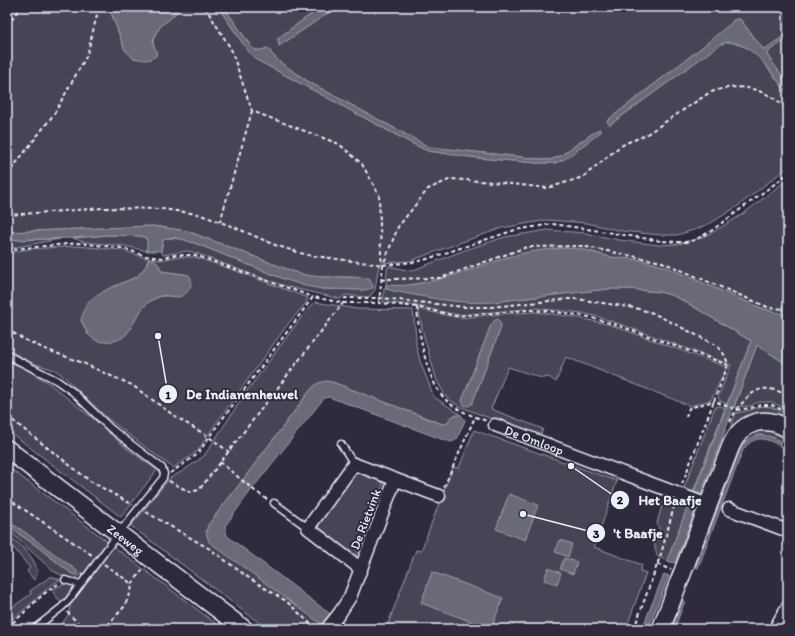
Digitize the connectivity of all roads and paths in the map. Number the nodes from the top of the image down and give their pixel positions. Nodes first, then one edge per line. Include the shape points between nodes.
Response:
1 (22, 7) edge
2 (99, 7) edge
3 (206, 7) edge
4 (7, 25) edge
5 (252, 111) junction
6 (788, 111) edge
7 (788, 174) edge
8 (7, 175) edge
9 (7, 215) edge
10 (220, 222) junction
11 (7, 251) edge
12 (383, 265) junction
13 (381, 280) junction
14 (313, 297) junction
15 (380, 298) junction
16 (343, 303) junction
17 (379, 303) junction
18 (417, 307) junction
19 (788, 309) edge
20 (7, 329) edge
21 (7, 355) edge
22 (728, 365) junction
23 (788, 396) edge
24 (714, 401) junction
25 (7, 416) edge
26 (475, 417) junction
27 (686, 417) dead end
28 (495, 424) joint
29 (788, 429) edge
30 (208, 437) junction
31 (341, 444) dead end
32 (7, 449) edge
33 (229, 452) junction
34 (220, 462) junction
35 (354, 464) junction
36 (164, 478) junction
37 (395, 480) junction
38 (679, 494) junction
39 (440, 496) joint
40 (7, 498) edge
41 (274, 503) joint
42 (708, 505) junction
43 (139, 508) junction
44 (729, 509) dead end
45 (308, 528) junction
46 (788, 531) edge
47 (118, 534) junction
48 (99, 560) junction
49 (144, 567) dead end
50 (361, 569) junction
51 (65, 580) joint
52 (80, 584) junction
53 (132, 584) junction
54 (788, 606) edge
55 (62, 607) junction
56 (7, 627) edge
57 (34, 629) edge
58 (84, 629) edge
59 (102, 629) edge
60 (244, 629) edge
61 (316, 629) edge
62 (327, 629) edge
63 (634, 629) edge
64 (661, 629) edge
65 (775, 629) edge

1 - 4 path
2 - 8 path via 86,55 54,114
3 - 5 path via 232,49
5 - 10 path
5 - 12 path via 339,144 362,164 380,195
6 - 12 path via 778,101 762,92 742,87 725,88 709,93 644,136 618,148 583,177 548,188 451,179 428,189 398,227
7 - 12 path via 711,231 686,242 661,241 552,224 515,230 424,260
9 - 10 path via 139,208 198,214
10 - 12 path via 307,255
11 - 14 path via 78,243 123,248 146,256 162,258 195,255
12 - 13 path
13 - 15 path
13 - 19 path via 440,278 527,247 582,246 662,262 770,308
14 - 16 path
14 - 30 path
15 - 16 path via 345,298
15 - 17 path
15 - 22 path via 466,307 577,299 644,310 660,315 716,345 725,355
16 - 17 path
16 - 33 path
17 - 18 path
18 - 22 path via 459,317 528,310 588,317
18 - 26 path via 424,354 434,384 444,399
20 - 30 path via 44,349 132,385
21 - 36 lane via 56,380 73,392 110,428 162,468
22 - 24 path
23 - 24 path via 770,388 759,389 737,410
24 - 27 path via 689,408
24 - 38 path
25 - 43 path via 90,482
26 - 28 path
26 - 39 path
28 - 38 street, De Omloop
29 - 42 street via 768,421 754,423 740,431 732,442
30 - 33 path
30 - 36 path via 198,454
31 - 35 lane
32 - 47 street, Zeeweg
33 - 34 path
34 - 36 path via 199,490 190,492
34 - 41 path
35 - 37 street, De Rietvink
35 - 45 street
36 - 43 lane
37 - 39 street, De Rietvink
37 - 50 street, De Rietvink
38 - 42 street, De Omloop
38 - 63 path
40 - 48 path
41 - 45 lane
42 - 64 street
43 - 47 lane
43 - 61 path via 210,549 286,601
44 - 46 street
45 - 50 street, De Rietvink
47 - 48 lane
47 - 60 street, Zeeweg
48 - 52 lane
48 - 53 path
49 - 53 path
50 - 62 street, De Rietvink via 350,597
51 - 52 lane
51 - 56 path via 48,590
52 - 55 lane
53 - 59 path via 124,607
54 - 65 street
55 - 57 lane
55 - 58 path

